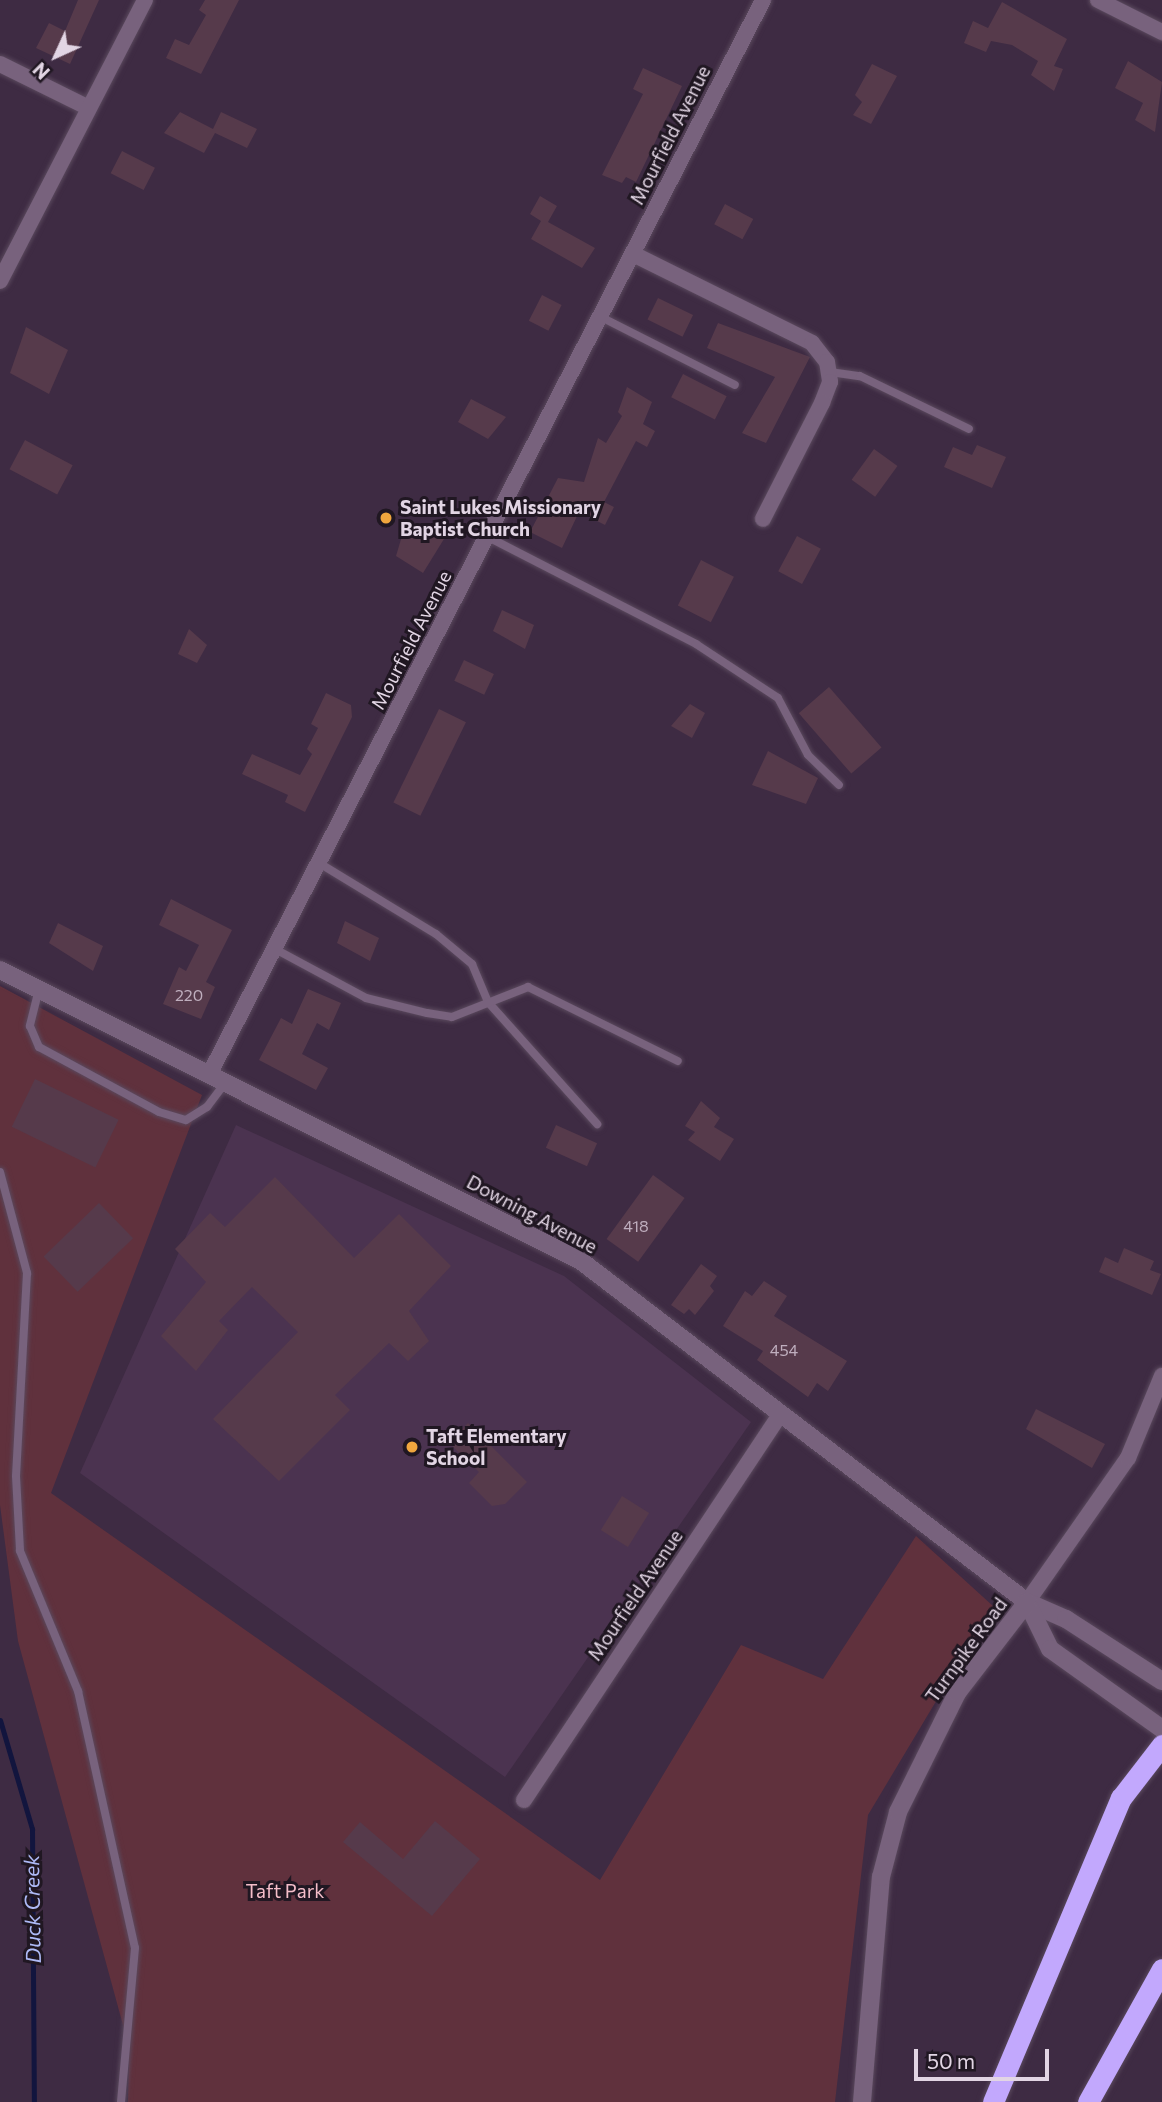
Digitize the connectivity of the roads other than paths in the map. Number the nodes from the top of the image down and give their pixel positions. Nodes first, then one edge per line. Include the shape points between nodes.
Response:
1 (145, 0) edge
2 (763, 0) edge
3 (1098, 0) edge
4 (1162, 32) edge
5 (0, 64) edge
6 (89, 108) junction
7 (633, 254) junction
8 (0, 281) edge
9 (601, 317) junction
10 (830, 372) junction
11 (735, 385) dead end
12 (969, 429) dead end
13 (763, 519) dead end
14 (488, 537) junction
15 (839, 785) dead end
16 (319, 863) junction
17 (275, 949) junction
18 (0, 970) edge
19 (39, 989) junction
20 (488, 1002) junction
21 (678, 1061) dead end
22 (218, 1077) junction
23 (597, 1124) dead end
24 (0, 1171) edge
25 (1162, 1376) edge
26 (780, 1414) junction
27 (1027, 1602) junction
28 (1162, 1681) edge
29 (1162, 1729) edge
30 (1162, 1745) edge
31 (524, 1800) dead end
32 (1162, 1969) edge
33 (121, 2102) edge
34 (862, 2102) edge
35 (993, 2102) edge
36 (1088, 2102) edge

1 - 6 street
2 - 7 street, Mourfield Avenue
3 - 4 street
5 - 6 street
6 - 8 street
7 - 9 street, Mourfield Avenue
7 - 10 street via 812,343
9 - 11 lane
9 - 14 street, Mourfield Avenue
10 - 12 lane via 860,376
10 - 13 street via 822,403
14 - 15 lane via 684,637 778,698 808,755
14 - 16 street, Mourfield Avenue
16 - 17 street, Mourfield Avenue
16 - 20 lane via 436,934 472,964
17 - 20 lane via 366,998 452,1017
17 - 22 street, Mourfield Avenue
18 - 19 street, Downing Avenue
19 - 22 street, Downing Avenue
19 - 22 lane via 30,1026 39,1047 159,1112 187,1120 208,1107
20 - 21 lane via 528,987
20 - 23 lane
22 - 26 street, Downing Avenue via 581,1261
24 - 33 lane via 27,1273 16,1476 20,1551 78,1691 135,1948
25 - 27 street, Turnpike Road via 1128,1458
26 - 27 street, Downing Avenue
26 - 31 street, Mourfield Avenue
27 - 28 street, Downing Avenue via 1066,1619
27 - 29 street, Downing Avenue via 1050,1649
27 - 34 street, Turnpike Road via 957,1693 898,1812 881,1877
30 - 35 highway via 1121,1798
32 - 36 highway

